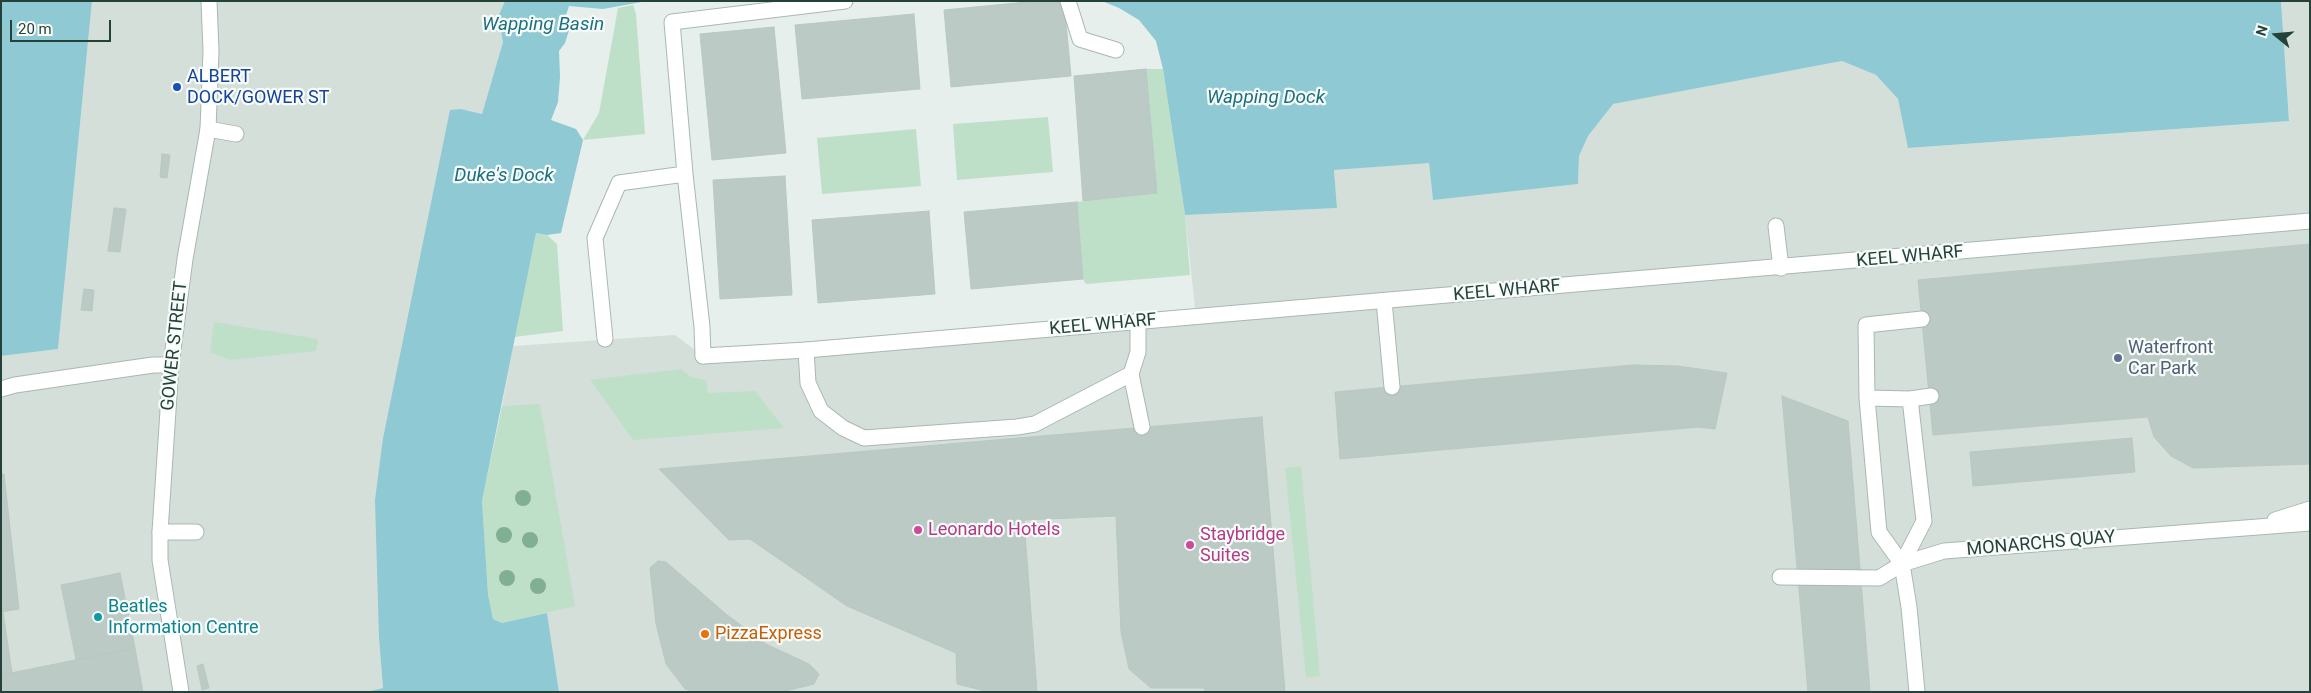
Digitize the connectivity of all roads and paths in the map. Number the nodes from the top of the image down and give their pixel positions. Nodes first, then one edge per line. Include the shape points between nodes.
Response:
1 (209, 1) edge
2 (845, 1) edge
3 (1068, 1) edge
4 (1116, 50) dead end
5 (208, 130) junction
6 (236, 134) dead end
7 (685, 174) junction
8 (2310, 222) edge
9 (1776, 226) dead end
10 (1780, 268) junction
11 (1384, 301) junction
12 (1922, 320) dead end
13 (1138, 322) junction
14 (605, 339) dead end
15 (806, 350) junction
16 (171, 365) junction
17 (1132, 374) junction
18 (1392, 387) dead end
19 (1, 389) edge
20 (1931, 396) dead end
21 (1867, 398) junction
22 (1910, 399) junction
23 (1142, 427) dead end
24 (2310, 509) edge
25 (2310, 523) edge
26 (2252, 527) junction
27 (160, 532) junction
28 (196, 532) dead end
29 (1902, 564) junction
30 (1780, 577) dead end
31 (181, 692) edge
32 (1917, 692) edge

1 - 5 street, GOWER STREET
2 - 7 street via 672,22
3 - 4 street via 1080,39
5 - 6 street
5 - 16 street, GOWER STREET via 186,253
7 - 14 street via 619,183 595,238
7 - 15 street, KEEL WHARF via 703,356
8 - 10 street, KEEL WHARF
9 - 10 street
10 - 11 street, KEEL WHARF
11 - 13 street, KEEL WHARF
11 - 18 street
12 - 21 street via 1866,325
13 - 15 street, KEEL WHARF
13 - 17 street via 1138,352
15 - 17 street via 808,384 821,411 842,428 864,438 1035,424
16 - 19 street via 15,384
16 - 27 street, GOWER STREET
17 - 23 street
20 - 22 street
21 - 22 street
21 - 29 street via 1879,532
22 - 29 street via 1924,521
24 - 26 street
25 - 26 street, MONARCHS QUAY
26 - 29 street, MONARCHS QUAY via 1944,551
27 - 28 street
27 - 31 street, GOWER STREET via 160,560
29 - 30 street, MONARCHS QUAY via 1878,578
29 - 32 street

